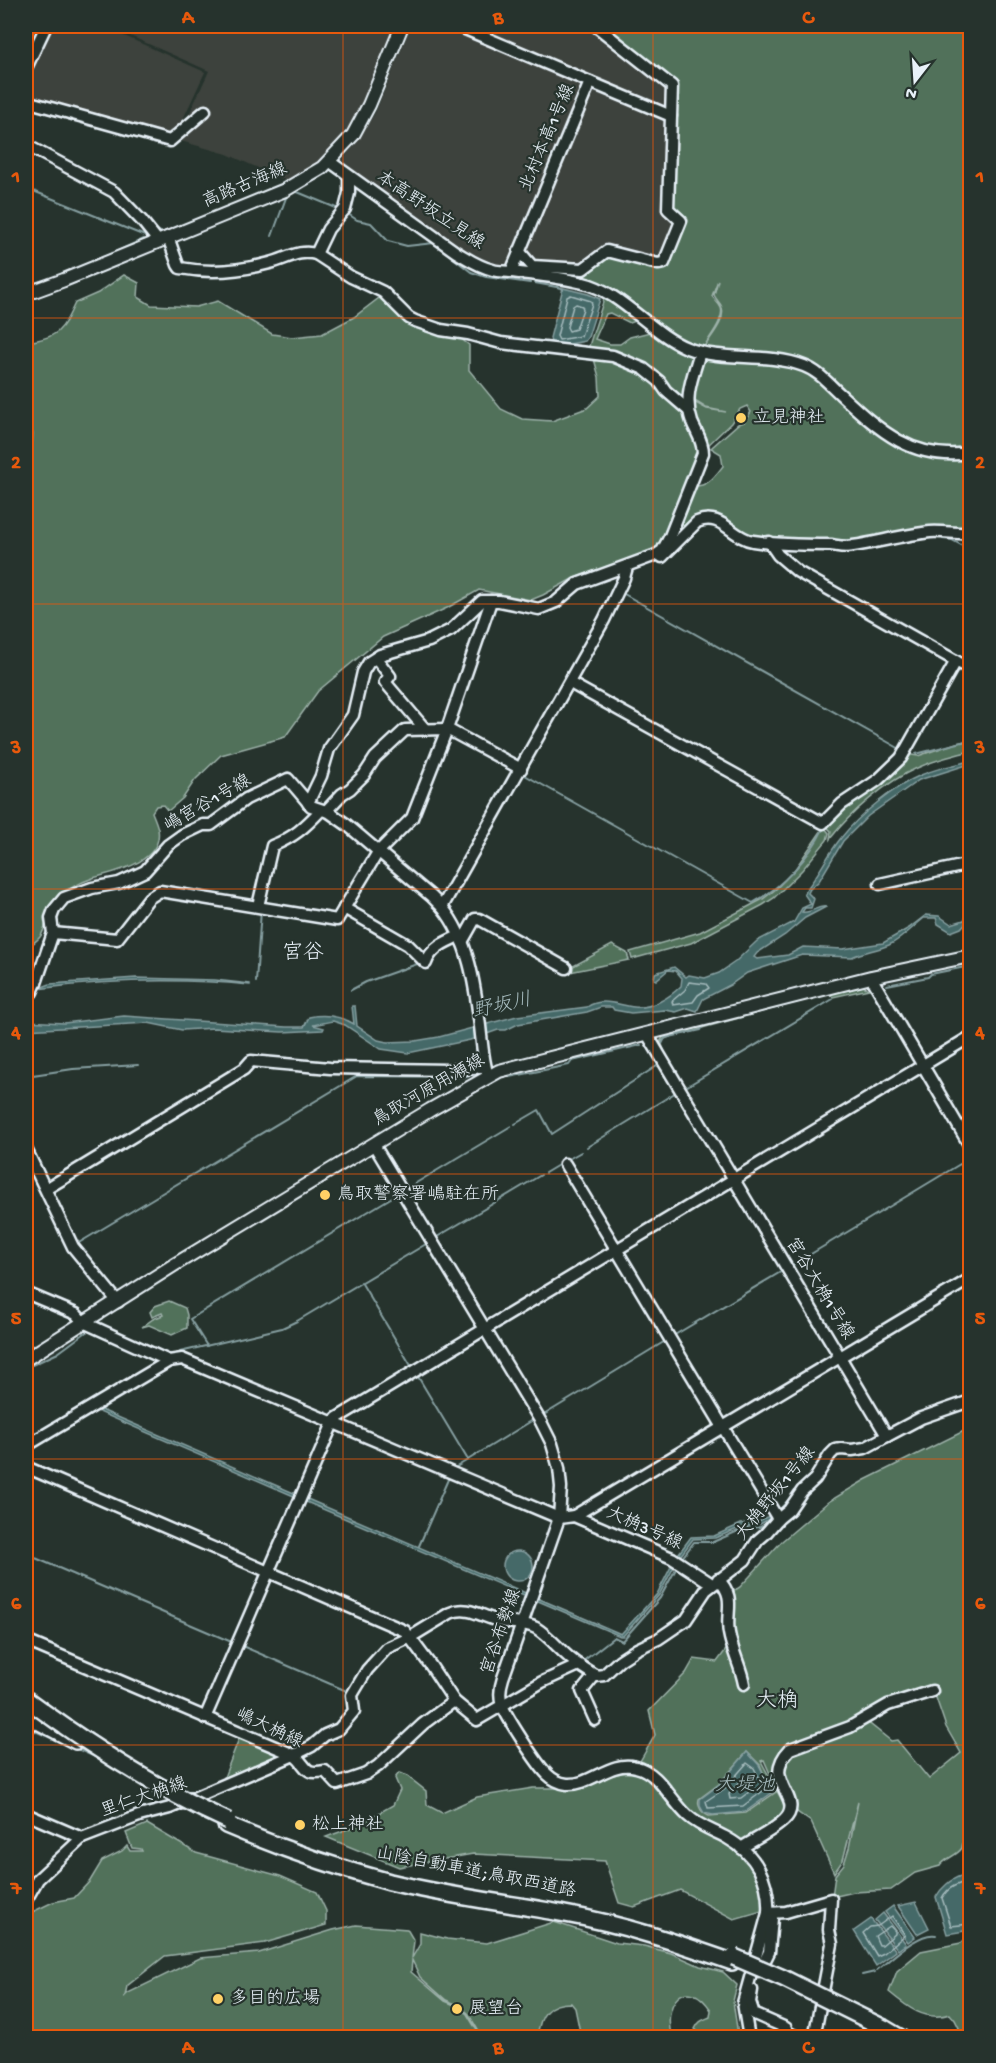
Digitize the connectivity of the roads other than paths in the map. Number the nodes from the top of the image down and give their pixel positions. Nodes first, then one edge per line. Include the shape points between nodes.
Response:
1 (46, 26) edge
2 (402, 26) edge
3 (458, 26) edge
4 (596, 26) edge
5 (26, 68) edge
6 (590, 82) junction
7 (26, 101) edge
8 (205, 111) dead end
9 (671, 116) junction
10 (26, 145) edge
11 (329, 161) junction
12 (349, 176) junction
13 (163, 239) junction
14 (519, 251) junction
15 (316, 254) junction
16 (511, 272) junction
17 (28, 293) edge
18 (700, 352) junction
19 (688, 410) junction
20 (970, 453) edge
21 (970, 533) edge
22 (769, 542) junction
23 (639, 561) junction
24 (627, 567) junction
25 (491, 601) junction
26 (376, 658) junction
27 (956, 661) junction
28 (970, 669) edge
29 (570, 683) junction
30 (425, 729) junction
31 (447, 729) junction
32 (520, 769) junction
33 (308, 802) junction
34 (324, 811) junction
35 (378, 852) junction
36 (970, 864) edge
37 (880, 884) dead end
38 (258, 906) junction
39 (442, 907) junction
40 (344, 908) junction
41 (53, 933) junction
42 (460, 939) junction
43 (970, 956) edge
44 (566, 968) dead end
45 (871, 977) junction
46 (26, 993) edge
47 (647, 1034) junction
48 (970, 1037) edge
49 (922, 1066) junction
50 (486, 1068) junction
51 (374, 1144) junction
52 (970, 1146) edge
53 (26, 1149) edge
54 (565, 1164) dead end
55 (734, 1179) junction
56 (46, 1189) junction
57 (616, 1249) junction
58 (970, 1279) edge
59 (26, 1293) edge
60 (118, 1302) junction
61 (83, 1322) junction
62 (485, 1329) junction
63 (840, 1357) junction
64 (26, 1359) edge
65 (169, 1361) junction
66 (970, 1401) edge
67 (333, 1423) junction
68 (722, 1428) junction
69 (887, 1436) junction
70 (26, 1446) edge
71 (26, 1467) edge
72 (574, 1516) junction
73 (559, 1518) junction
74 (778, 1519) junction
75 (269, 1572) junction
76 (715, 1582) junction
77 (521, 1624) junction
78 (409, 1638) junction
79 (26, 1641) edge
80 (579, 1665) junction
81 (595, 1675) junction
82 (744, 1684) dead end
83 (932, 1691) dead end
84 (26, 1698) edge
85 (454, 1701) junction
86 (26, 1704) edge
87 (502, 1706) junction
88 (26, 1712) edge
89 (205, 1718) junction
90 (595, 1720) dead end
91 (26, 1721) edge
92 (37, 1726) dead end
93 (76, 1741) junction
94 (294, 1755) junction
95 (26, 1814) edge
96 (227, 1823) junction
97 (82, 1838) junction
98 (741, 1848) junction
99 (26, 1900) edge
100 (770, 1913) junction
101 (886, 2033) edge
102 (748, 2037) edge
103 (799, 2037) edge
104 (814, 2037) edge
105 (902, 2037) edge

1 - 5 street
2 - 11 main road, 高路古海線 via 369,105 352,135
3 - 6 street, 北村本高1号線
4 - 9 street via 672,86
6 - 9 street
6 - 14 street, 北村本高1号線
7 - 8 street via 170,141
9 - 14 street via 668,209 681,221 663,262 607,251 578,270 532,266
10 - 13 street via 114,192
11 - 12 street, 本高野坂立見線
11 - 13 main road, 高路古海線 via 285,190
12 - 15 street via 345,208 328,229
12 - 16 street, 本高野坂立見線 via 477,265
13 - 15 street via 180,268 189,270 229,272 300,252
13 - 17 main road, 高路古海線
14 - 16 street, 北村本高1号線
15 - 19 street via 383,292 415,321 501,343 613,356 644,369
16 - 18 street, 本高野坂立見線 via 585,283 604,292 673,342
18 - 19 street via 688,390
18 - 20 street, 本高野坂立見線 via 782,360 804,366 888,436 929,452 949,456
19 - 23 street via 703,453 662,551
21 - 22 street via 933,532 851,547
22 - 23 street via 742,538 728,525 704,519 662,557 647,563
22 - 27 street via 798,572
23 - 24 street
24 - 25 street via 577,584 556,602 539,609
24 - 29 street
25 - 26 street via 478,603 444,634
25 - 31 street
26 - 30 street via 390,676 385,682
26 - 33 street via 363,672 353,715 329,748
27 - 28 street
27 - 29 street via 901,758 823,823
29 - 32 street
30 - 31 street
30 - 34 street via 405,730
31 - 32 street
31 - 35 street via 412,818
32 - 39 street
33 - 34 street, 嶋宮谷1号線
33 - 41 street, 嶋宮谷1号線 via 288,779 259,792 211,825 203,825 175,840 145,871 119,883 64,898 51,918
34 - 35 street, 嶋宮谷1号線
34 - 38 street via 292,837 272,846
35 - 39 street, 嶋宮谷1号線
35 - 40 street
36 - 37 street
38 - 40 street via 337,920
38 - 41 street via 160,891 149,898 117,939
39 - 42 street, 嶋宮谷1号線
40 - 42 street via 408,945 426,963 439,945
41 - 46 street, 嶋宮谷1号線 via 32,992
42 - 44 street via 479,919
42 - 50 street, 嶋宮谷1号線 via 477,998
43 - 45 main road, 鳥取河原用瀬線
45 - 47 main road, 鳥取河原用瀬線
45 - 49 street
47 - 50 main road, 鳥取河原用瀬線 via 510,1068
47 - 55 street, 宮谷大桷1号線
48 - 49 street
49 - 52 street
49 - 55 street
50 - 51 main road, 鳥取河原用瀬線
50 - 56 street via 342,1069 251,1061 244,1069
51 - 60 main road, 鳥取河原用瀬線
51 - 62 street, 宮谷布勢線
53 - 56 street
54 - 57 street
55 - 57 street
55 - 63 street, 宮谷大桷1号線
56 - 60 street via 73,1247
57 - 62 street
57 - 68 street
58 - 63 street
59 - 61 street via 76,1314
60 - 61 main road, 鳥取河原用瀬線
61 - 64 main road, 鳥取河原用瀬線
61 - 65 street
62 - 67 street
62 - 73 street, 宮谷布勢線 via 552,1444 561,1487
63 - 68 street, 宮谷大桷1号線
63 - 69 street
65 - 67 street via 188,1360
65 - 70 street
66 - 69 street via 921,1418
67 - 73 street
67 - 75 street
68 - 72 street, 宮谷大桷1号線
68 - 74 street
69 - 74 street, 大桷野坂1号線 via 860,1450 835,1450 815,1479
71 - 75 street
72 - 73 street
72 - 76 street, 大桷3号線 via 672,1558
73 - 77 street, 宮谷布勢線
74 - 76 street, 大桷野坂1号線 via 745,1560
75 - 78 street via 385,1621 405,1631
75 - 89 street
76 - 81 street, 大桷野坂1号線 via 686,1620 628,1654 604,1675
76 - 82 street via 726,1588 730,1601 732,1631
77 - 78 street, 里仁大桷線 via 457,1610
77 - 80 street, 里仁大桷線 via 538,1630
77 - 87 street, 宮谷布勢線 via 500,1688
78 - 85 street
78 - 94 street, 里仁大桷線 via 387,1648 367,1670 352,1695 354,1711 339,1729
79 - 89 street, 嶋大桷線
80 - 81 street
80 - 87 street
81 - 90 street via 582,1691
83 - 98 street via 888,1705 850,1727 790,1749 783,1756 778,1773 791,1801 790,1810 785,1820
84 - 96 highway, 山陰自動車道;鳥取西道路, bridge via 130,1771
85 - 87 street via 477,1720
85 - 94 street, 嶋大桷線 via 378,1766 337,1784 325,1771 310,1772
86 - 93 highway, 山陰自動車道;鳥取西道路, bridge
87 - 98 street via 541,1767 557,1782 585,1781 622,1766 635,1766 647,1771 688,1816
88 - 93 highway
89 - 94 street, 嶋大桷線
91 - 92 street
93 - 96 highway, 山陰自動車道;鳥取西道路, bridge via 158,1792
94 - 97 street, 里仁大桷線 via 170,1808
95 - 97 street
96 - 101 highway, 山陰自動車道;鳥取西道路, bridge via 309,1858 390,1882 566,1914 733,1959
97 - 99 street, 里仁大桷線 via 38,1879
98 - 100 street via 752,1857 763,1877
100 - 102 street via 742,2003
100 - 103 street via 769,1952 754,1983 750,2002 754,2014
100 - 104 street via 831,1899 832,1944
101 - 105 highway, 山陰自動車道;鳥取西道路

